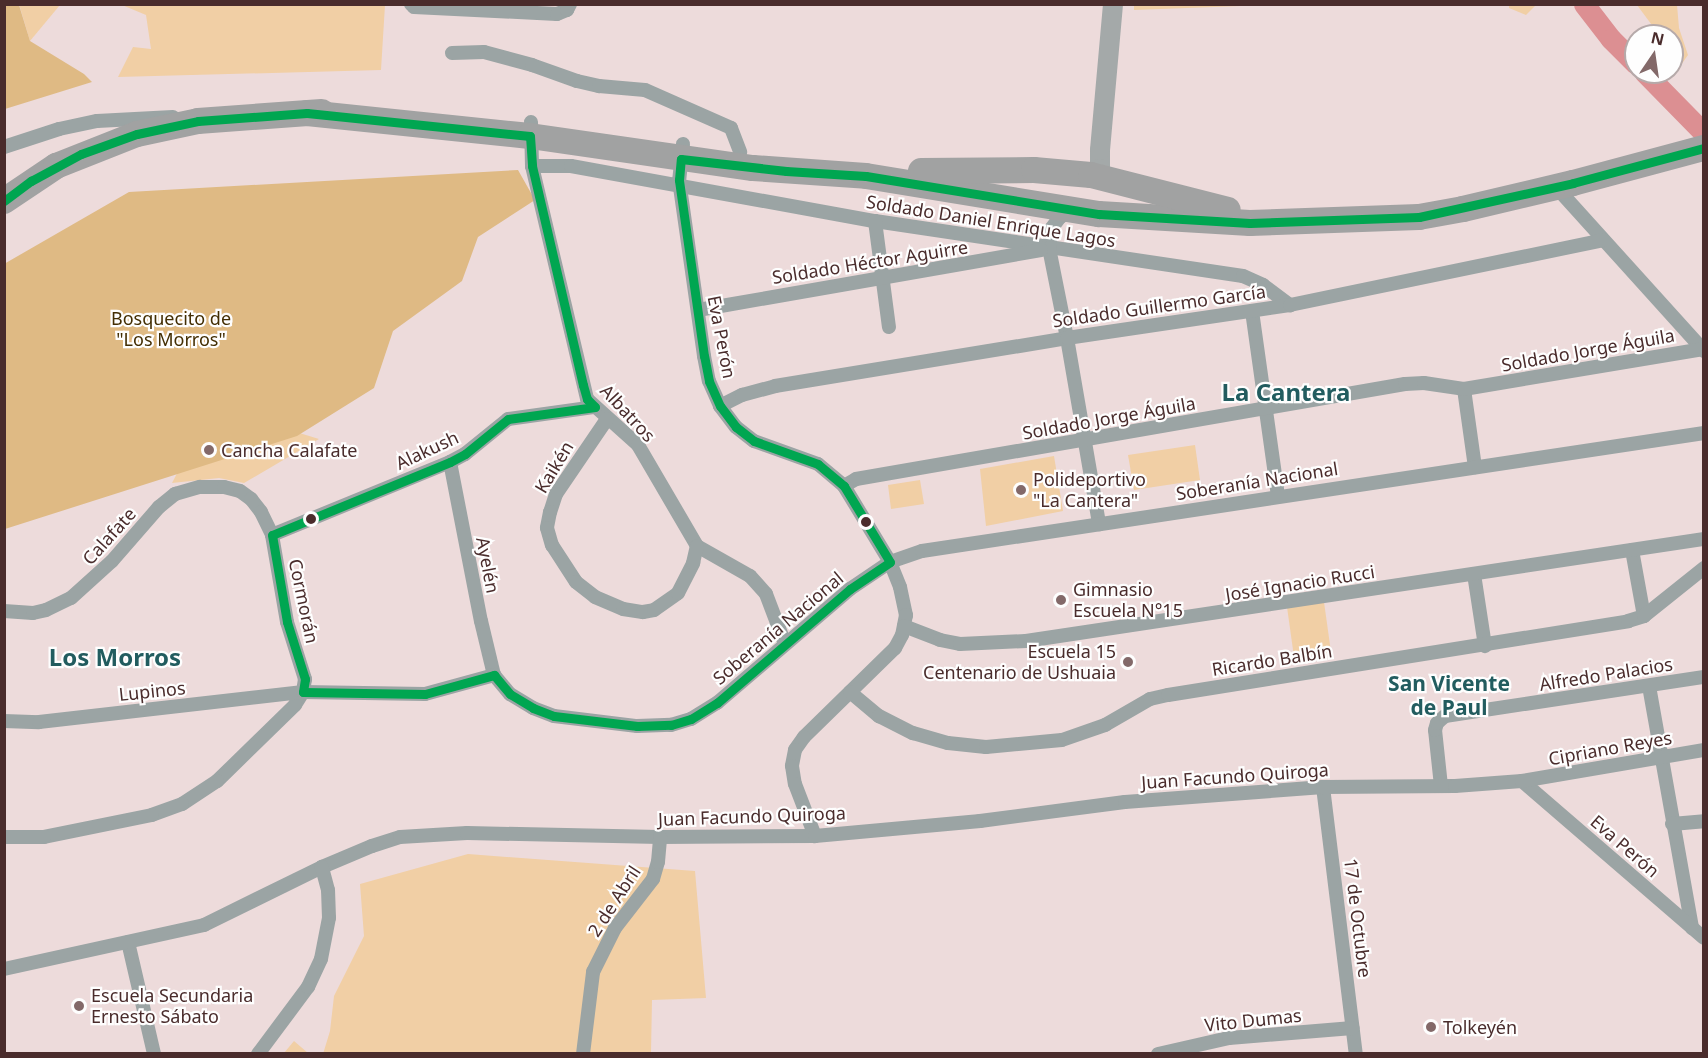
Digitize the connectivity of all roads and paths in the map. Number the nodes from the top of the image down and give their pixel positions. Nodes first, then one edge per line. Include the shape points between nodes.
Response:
1 (411, 4) edge
2 (570, 4) edge
3 (1113, 4) edge
4 (452, 53) dead end
5 (224, 118) junction
6 (531, 129) junction
7 (4, 147) edge
8 (1704, 148) edge
9 (1100, 150) junction
10 (682, 151) junction
11 (740, 152) junction
12 (532, 166) junction
13 (1034, 170) junction
14 (1065, 172) junction
15 (1104, 178) junction
16 (680, 187) junction
17 (1556, 187) junction
18 (4, 201) edge
19 (1033, 205) junction
20 (1071, 211) junction
21 (1099, 214) junction
22 (875, 221) junction
23 (1281, 221) junction
24 (1051, 229) junction
25 (1603, 240) junction
26 (1049, 248) junction
27 (883, 277) junction
28 (1290, 305) junction
29 (698, 310) junction
30 (1252, 311) junction
31 (889, 327) dead end
32 (1067, 338) junction
33 (1702, 350) edge
34 (1464, 389) junction
35 (720, 406) junction
36 (595, 407) junction
37 (1266, 410) junction
38 (607, 419) junction
39 (1704, 433) edge
40 (1083, 441) junction
41 (450, 462) junction
42 (1475, 467) junction
43 (844, 486) junction
44 (240, 491) joint
45 (1278, 496) junction
46 (1099, 524) junction
47 (272, 535) junction
48 (1704, 538) edge
49 (697, 546) junction
50 (1632, 549) junction
51 (890, 562) junction
52 (1704, 568) edge
53 (1474, 574) junction
54 (4, 611) edge
55 (1644, 616) junction
56 (904, 626) junction
57 (785, 644) junction
58 (1485, 646) junction
59 (494, 675) junction
60 (1704, 676) edge
61 (1649, 686) junction
62 (303, 692) junction
63 (850, 692) junction
64 (4, 721) edge
65 (1704, 750) edge
66 (1661, 758) junction
67 (1522, 781) junction
68 (1440, 786) junction
69 (1323, 787) junction
70 (1704, 821) edge
71 (1672, 824) junction
72 (814, 836) junction
73 (4, 837) edge
74 (660, 837) junction
75 (322, 867) junction
76 (1692, 928) junction
77 (1704, 938) edge
78 (128, 942) junction
79 (4, 969) edge
80 (1353, 1028) junction
81 (154, 1053) edge
82 (258, 1053) edge
83 (583, 1053) edge
84 (1158, 1053) edge
85 (1356, 1053) edge

1 - 2 street via 557,14
3 - 9 street
4 - 11 street via 484,52 577,81 645,90 731,128
5 - 6 highway via 307,113
5 - 7 street via 136,117 97,121
5 - 18 highway via 170,125 107,144 56,166
6 - 10 highway
6 - 12 street, Albatros
8 - 17 highway
9 - 14 street
9 - 15 street
10 - 11 highway
10 - 16 street, Eva Perón
10 - 19 highway via 775,170 877,178
11 - 13 highway via 908,170
12 - 16 street, Soldado Daniel Enrique Lagos via 571,166
12 - 36 street, Albatros via 583,385 587,399
13 - 14 highway
13 - 19 highway via 1025,185
14 - 15 highway
15 - 21 highway via 1111,195
15 - 23 highway
16 - 22 street, Soldado Daniel Enrique Lagos
16 - 29 street, Eva Perón
17 - 23 highway via 1419,216
17 - 25 street
19 - 20 highway
19 - 24 street
20 - 21 highway
20 - 24 street
21 - 23 highway
22 - 26 street, Soldado Daniel Enrique Lagos
22 - 27 street
24 - 26 street
25 - 28 street, Soldado Guillermo García
25 - 33 street
26 - 27 street, Soldado Héctor Aguirre
26 - 28 street, Soldado Daniel Enrique Lagos via 1243,276
26 - 32 street
27 - 29 street, Soldado Héctor Aguirre
27 - 31 street
28 - 30 street, Soldado Guillermo García
29 - 35 street, Eva Perón via 709,381
30 - 32 street, Soldado Guillermo García
30 - 37 street
32 - 35 street, Soldado Guillermo García via 775,386
32 - 40 street
33 - 34 street, Soldado Jorge Águila
34 - 37 street, Soldado Jorge Águila via 1405,384
34 - 42 street
35 - 43 street, Eva Perón via 736,427 754,441 818,464
36 - 38 street, Albatros
36 - 41 street, Alakush via 508,419
37 - 40 street, Soldado Jorge Águila
37 - 45 street
38 - 49 street, Albatros via 638,445
38 - 49 street, Kaikén via 556,494 550,512 547,528 552,545 576,582 595,597 623,609 654,610 678,593 693,564
39 - 42 street, Soberanía Nacional
40 - 43 street, Soldado Jorge Águila via 856,479
40 - 46 street
41 - 47 street, Alakush
41 - 59 street, Ayelén
42 - 45 street, Soberanía Nacional
43 - 51 street, Eva Perón
44 - 47 street, Cormorán via 261,512
44 - 54 street, Calafate via 200,487 176,494 159,507 83,590 46,610
45 - 46 street, Soberanía Nacional
46 - 51 street, Soberanía Nacional via 922,551
47 - 62 street, Cormorán via 287,622 305,679
48 - 50 street, José Ignacio Rucci
49 - 57 street via 750,576 766,594
50 - 53 street, José Ignacio Rucci
50 - 55 street
51 - 56 street, Eva Perón via 900,587 906,615
51 - 57 street, Soberanía Nacional via 850,589
52 - 55 street, Ricardo Balbín
53 - 56 street, José Ignacio Rucci via 1026,641 960,644
53 - 58 street
55 - 58 street, Ricardo Balbín
56 - 63 street via 895,648
57 - 59 street, Soberanía Nacional via 717,703 691,719 671,725 637,726 554,716 510,694
58 - 63 street, Ricardo Balbín via 1168,695 1150,699 1087,733 1062,740 986,747 948,743 913,733 879,716
59 - 62 street via 425,694
60 - 61 street, Alfredo Palacios
61 - 66 street
61 - 68 street, Alfredo Palacios via 1445,716 1435,730
62 - 64 street, Lupinos via 39,722
62 - 73 street via 295,705 217,781 182,804 44,837
63 - 72 street via 795,750 795,784
65 - 66 street, Cipriano Reyes
66 - 67 street, Cipriano Reyes
66 - 71 street
67 - 68 street, Juan Facundo Quiroga
67 - 76 street, Eva Perón
68 - 69 street, Juan Facundo Quiroga
69 - 72 street, Juan Facundo Quiroga via 1125,802 992,820
69 - 80 street, 17 de Octubre
70 - 71 street
71 - 76 street
72 - 74 street, Juan Facundo Quiroga
74 - 75 street, Juan Facundo Quiroga via 432,834 400,837
74 - 83 street, 2 de Abril via 653,879 615,928 593,972
75 - 78 street, Juan Facundo Quiroga via 204,925
75 - 82 street via 329,918 321,959 308,987
76 - 77 street, Eva Perón
78 - 79 street, Juan Facundo Quiroga
78 - 81 street
80 - 84 street, Vito Dumas via 1229,1038
80 - 85 street, 17 de Octubre

